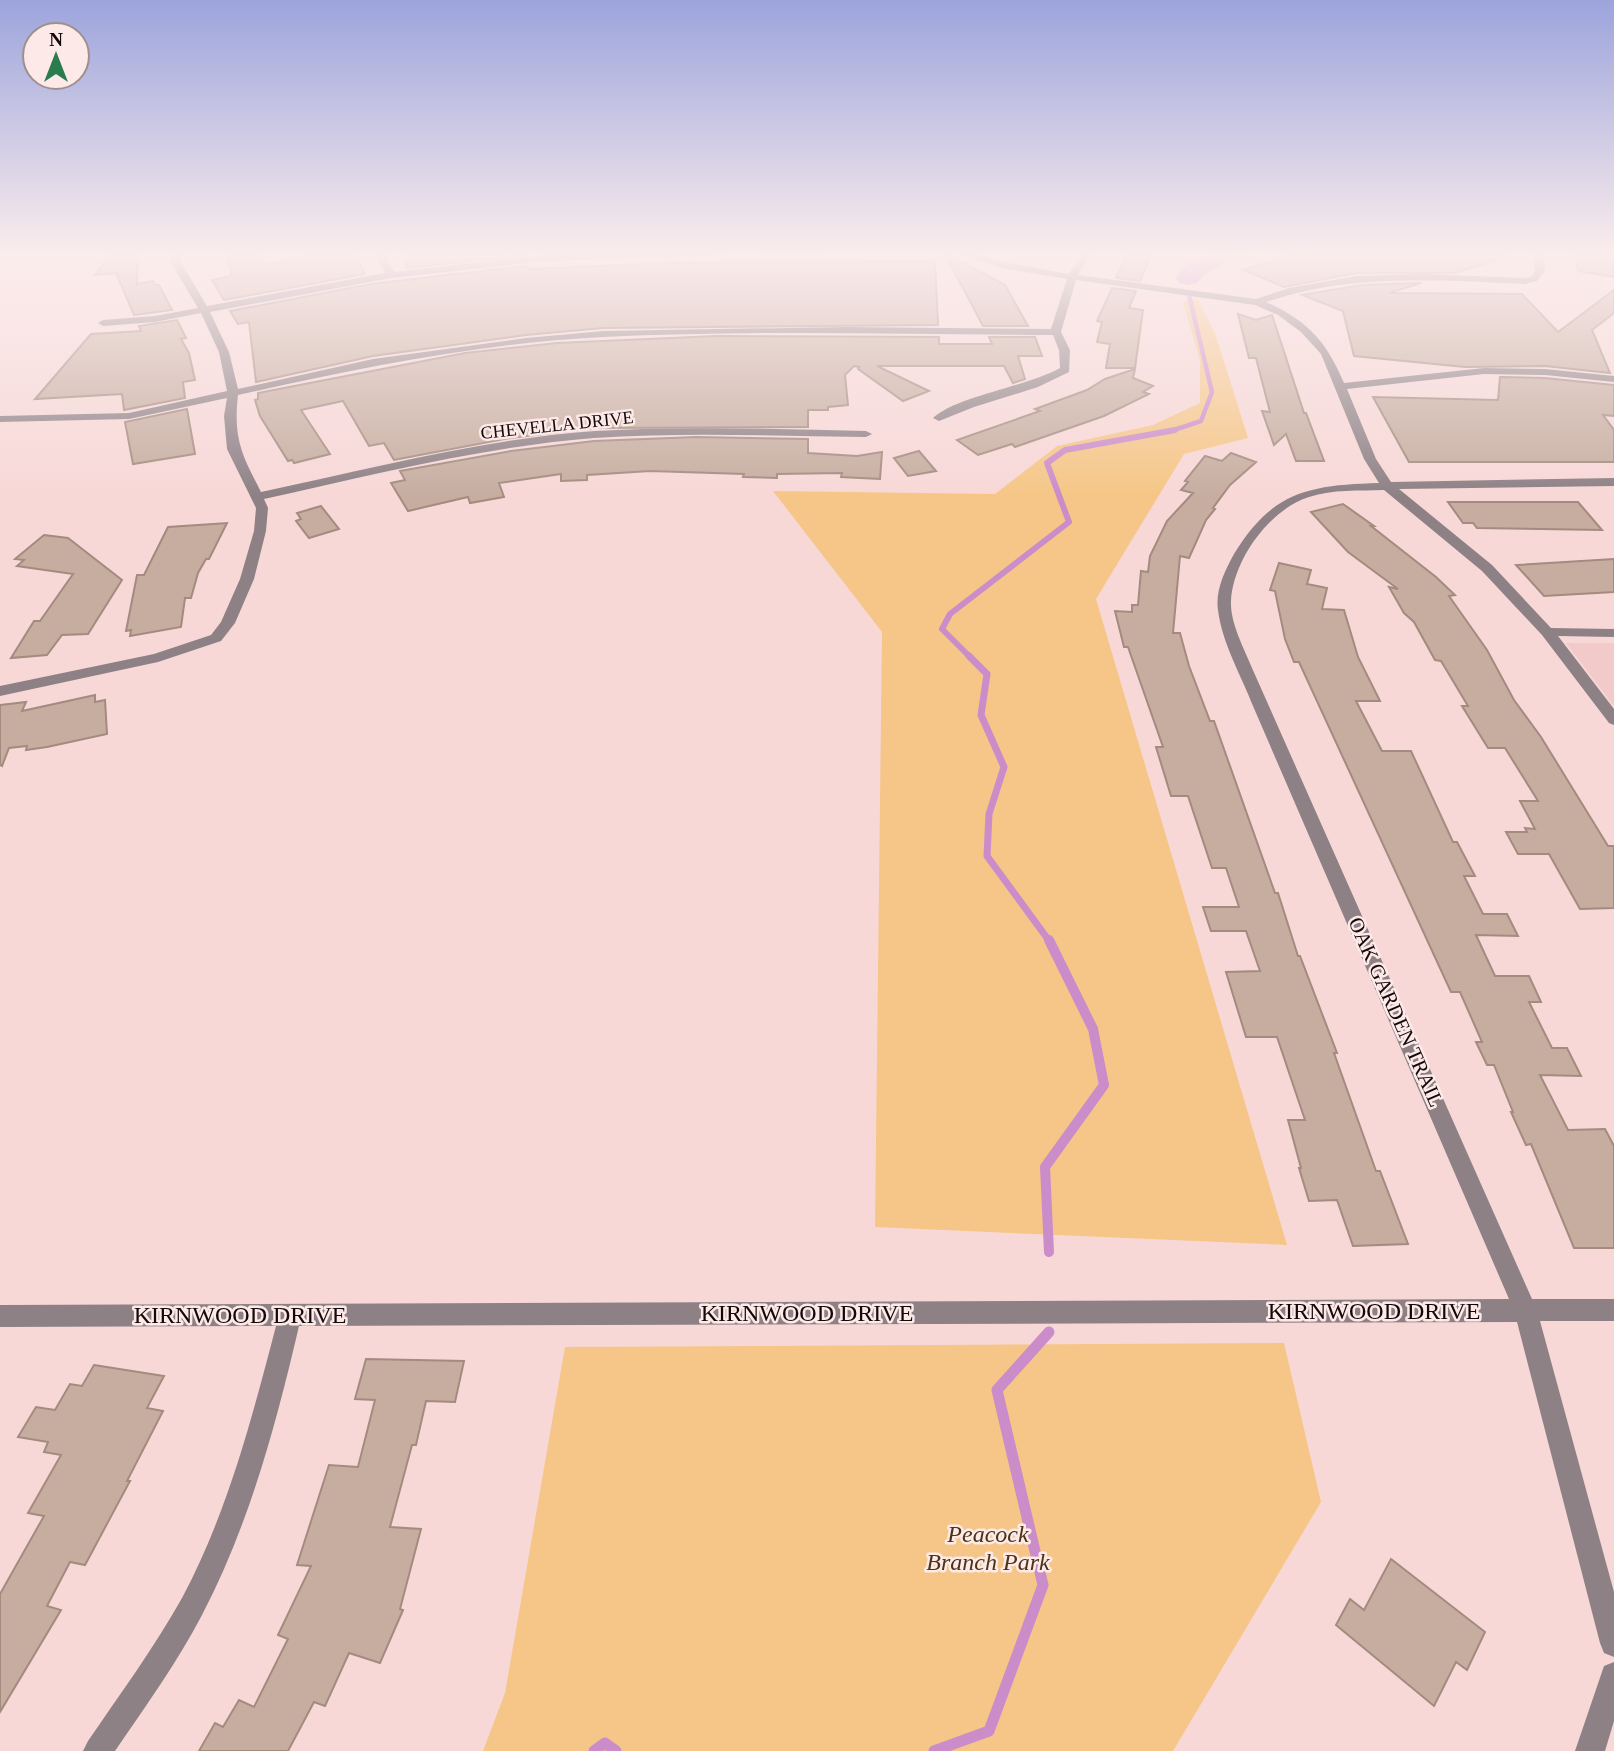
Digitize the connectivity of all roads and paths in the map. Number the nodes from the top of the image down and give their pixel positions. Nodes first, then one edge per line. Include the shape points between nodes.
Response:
1 (215, 334) edge
2 (620, 334) edge
3 (1057, 334) edge
4 (1308, 334) edge
5 (1614, 379) edge
6 (1339, 387) junction
7 (233, 393) junction
8 (939, 418) dead end
9 (0, 419) edge
10 (866, 433) dead end
11 (1614, 482) edge
12 (1387, 486) junction
13 (257, 497) junction
14 (1548, 632) junction
15 (1614, 633) edge
16 (0, 691) edge
17 (1614, 720) edge
18 (1614, 1310) edge
19 (1526, 1311) junction
20 (290, 1315) junction
21 (0, 1317) edge
22 (1614, 1643) edge
23 (1614, 1676) edge
24 (98, 1751) edge
25 (1590, 1751) edge

1 - 7 street
2 - 7 street via 434,352
3 - 8 street via 1067,357 1065,370 1050,380 968,403
4 - 6 street via 1334,369
5 - 6 street via 1484,371
6 - 12 street via 1370,459
7 - 9 street via 129,416
7 - 13 street via 233,449
10 - 13 street, CHEVELLA DRIVE via 594,435 464,452
11 - 12 street, OAK GARDEN TRAIL
12 - 14 street via 1487,568
12 - 19 street, OAK GARDEN TRAIL via 1317,491 1292,499 1270,514 1233,572 1224,601 1261,706
13 - 16 street via 262,508 260,531 247,579 216,638 176,653
14 - 15 street
14 - 17 street
18 - 19 street, KIRNWOOD DRIVE
19 - 20 street, KIRNWOOD DRIVE
19 - 22 street, OAK GARDEN TRAIL
20 - 21 street, KIRNWOOD DRIVE
20 - 24 street via 265,1419 202,1585
23 - 25 street

